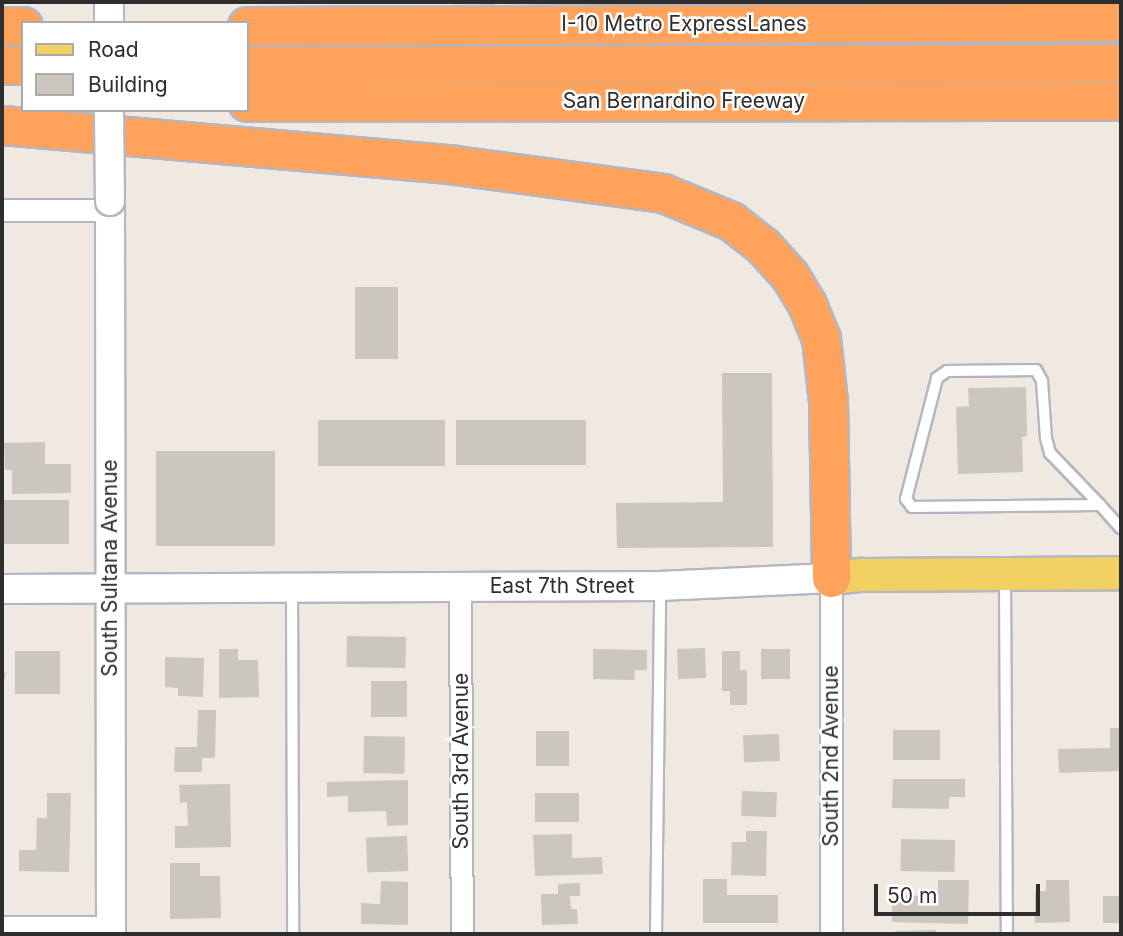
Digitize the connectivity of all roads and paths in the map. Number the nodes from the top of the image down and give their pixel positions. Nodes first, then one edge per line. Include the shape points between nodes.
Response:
1 (109, 2) edge
2 (109, 21) edge
3 (1121, 22) edge
4 (2, 26) edge
5 (21, 26) edge
6 (248, 26) edge
7 (1121, 63) edge
8 (2, 65) edge
9 (21, 65) edge
10 (248, 65) edge
11 (1121, 101) edge
12 (2, 102) edge
13 (21, 102) edge
14 (248, 102) edge
15 (110, 112) edge
16 (2, 125) edge
17 (110, 206) junction
18 (2, 210) edge
19 (1100, 505) junction
20 (1121, 528) edge
21 (1005, 573) junction
22 (1121, 573) edge
23 (831, 578) junction
24 (660, 586) junction
25 (460, 587) junction
26 (2, 589) edge
27 (110, 590) junction
28 (292, 590) junction
29 (2, 927) edge
30 (111, 930) edge
31 (293, 934) edge
32 (462, 934) edge
33 (656, 934) edge
34 (831, 934) edge
35 (1007, 934) edge

1 - 2 street
3 - 6 highway, I-10 Metro ExpressLanes
4 - 5 highway
7 - 10 highway, I-10 Metro ExpressLanes
8 - 9 highway
11 - 14 highway, San Bernardino Freeway
12 - 13 highway
15 - 17 street, South Sultana Avenue, bridge
16 - 23 highway via 455,165 663,194 731,221 763,246 790,276 821,338 827,388
17 - 18 street
17 - 27 street, South Sultana Avenue
19 - 19 lane via 912,507 906,499 937,378 947,371 1036,370 1042,381 1050,453
19 - 20 lane
21 - 22 main road, East 7th Street
21 - 23 main road, East 7th Street
21 - 35 lane
23 - 24 street, East 7th Street
23 - 34 street, South 2nd Avenue
24 - 25 street, East 7th Street
24 - 33 lane
25 - 28 street, East 7th Street
25 - 32 street, South 3rd Avenue
26 - 27 street, East 7th Street
27 - 28 street, East 7th Street
27 - 30 street, South Sultana Avenue
28 - 31 lane
29 - 30 street

